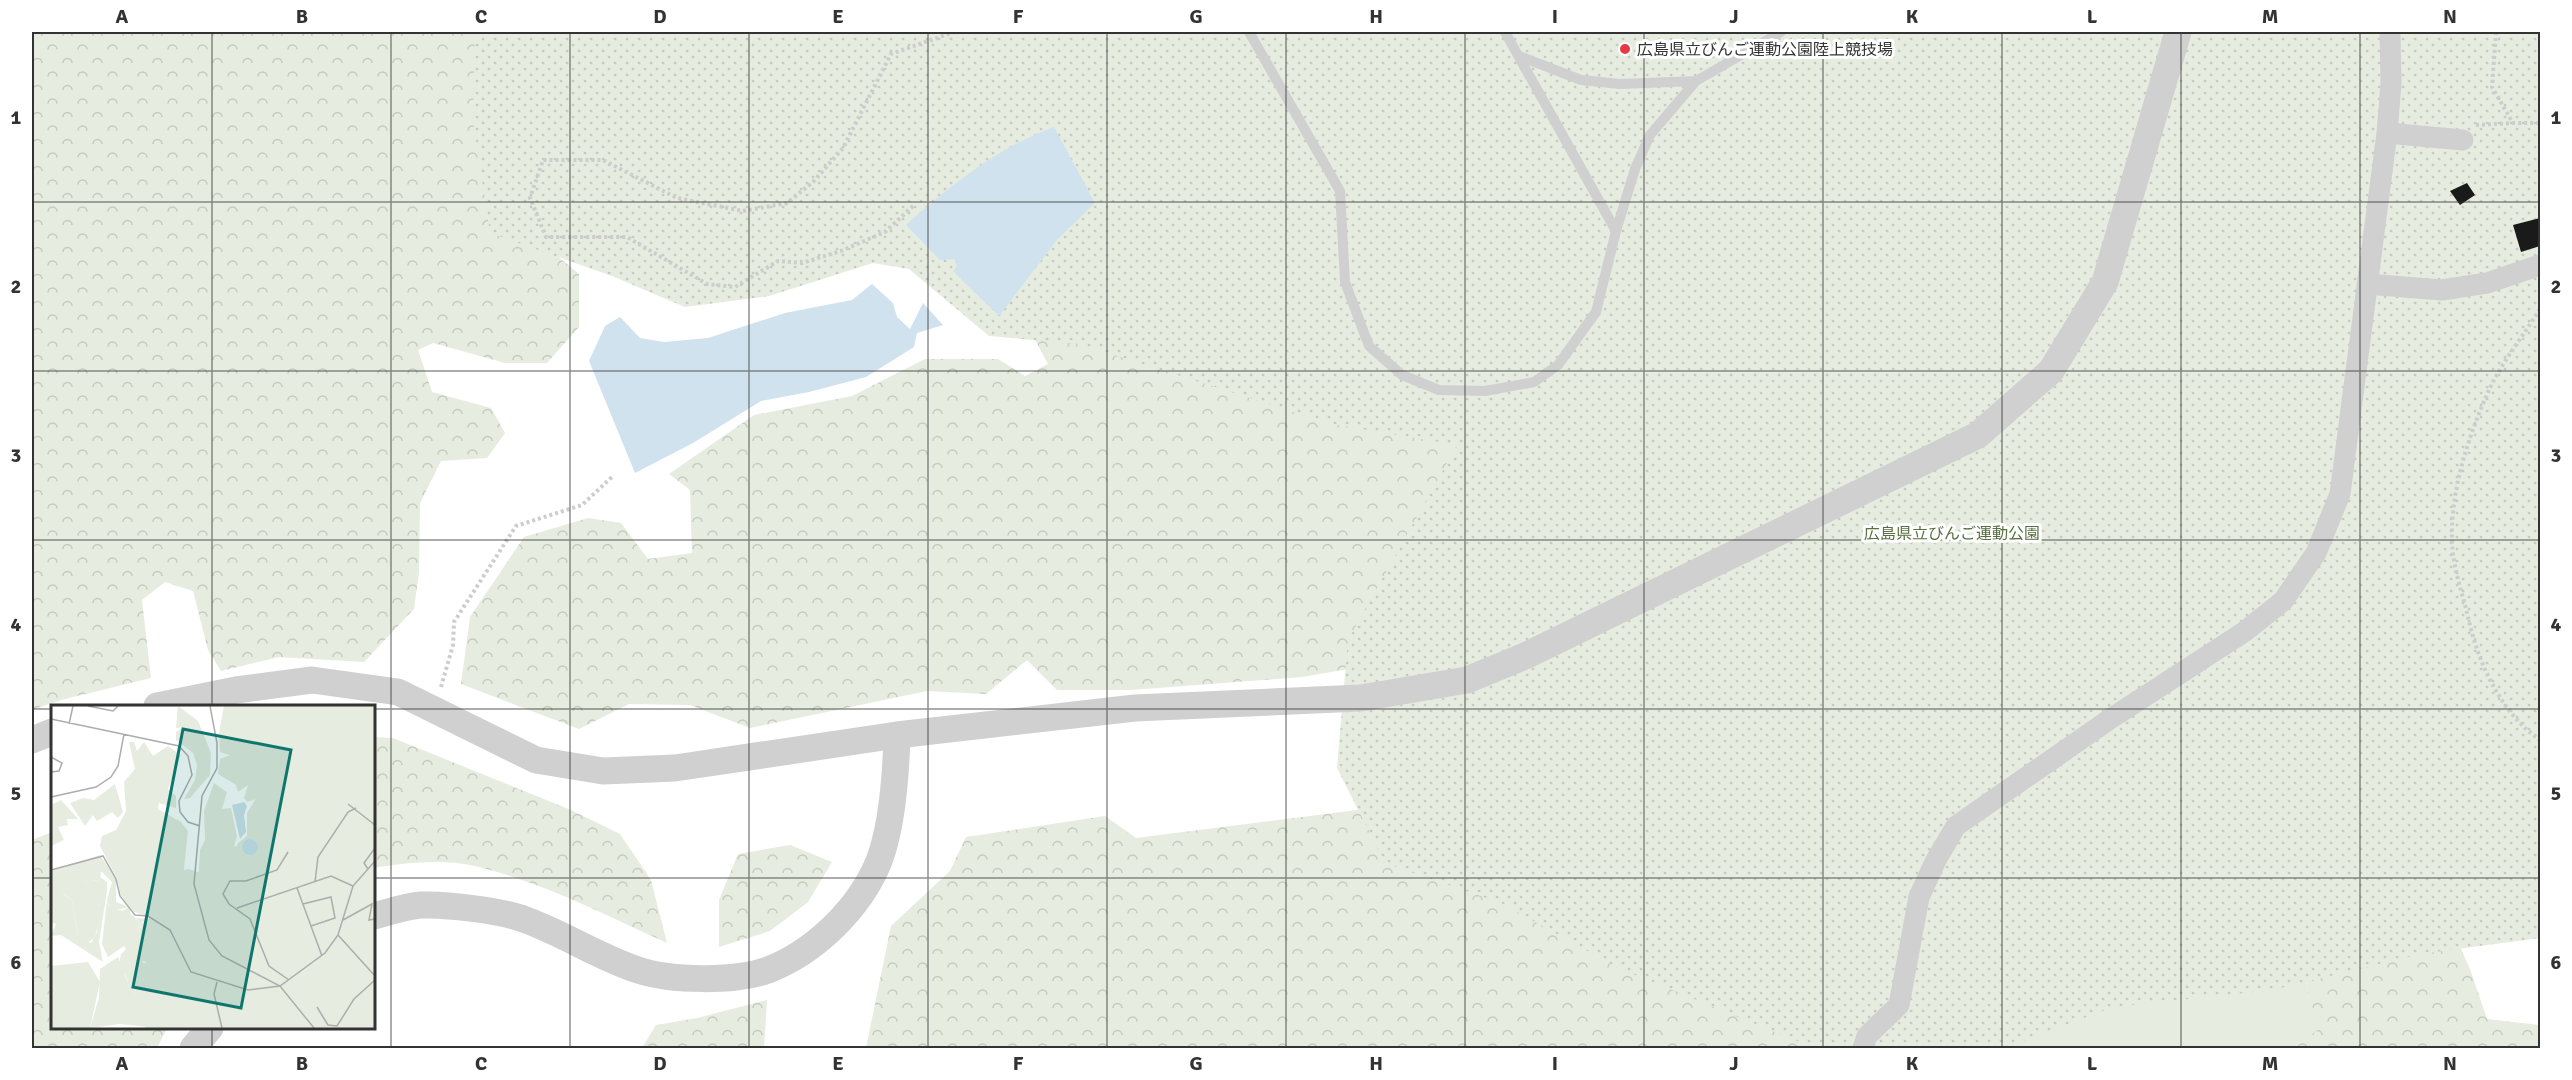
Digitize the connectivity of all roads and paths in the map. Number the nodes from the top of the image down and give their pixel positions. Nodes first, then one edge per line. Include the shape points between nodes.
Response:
1 (954, 32) edge
2 (1249, 32) edge
3 (1505, 32) edge
4 (1781, 32) edge
5 (2178, 32) edge
6 (2390, 32) edge
7 (2496, 32) edge
8 (1519, 56) junction
9 (1696, 81) junction
10 (2513, 123) junction
11 (2541, 123) edge
12 (2387, 133) junction
13 (2468, 133) joint
14 (914, 206) dead end
15 (1616, 231) junction
16 (2541, 265) edge
17 (2367, 284) junction
18 (2541, 309) edge
19 (614, 475) dead end
20 (162, 705) edge
21 (435, 711) junction
22 (51, 732) edge
23 (897, 735) junction
24 (32, 740) edge
25 (2541, 740) edge
26 (375, 916) edge
27 (209, 1029) edge
28 (193, 1048) edge
29 (1863, 1048) edge

1 - 14 path via 891,54 843,148 813,182 787,203 743,211 677,198 603,160 543,160 530,198 546,237 627,237 707,284 735,287 778,261 802,263 885,232
2 - 15 lane via 1340,191 1345,282 1369,346 1402,375 1439,390 1485,391 1534,382 1558,365 1596,312
3 - 8 lane
4 - 9 lane
5 - 23 street via 2105,282 2051,371 1978,435 1525,656 1467,680 1361,698 1135,708
6 - 12 street
7 - 10 path via 2493,87
8 - 9 lane via 1581,80 1620,84
8 - 15 lane
9 - 15 lane via 1650,135
10 - 11 path
10 - 13 path
12 - 13 street
12 - 17 street
16 - 17 street via 2487,283 2442,290
17 - 29 street via 2340,494 2316,553 2283,601 2244,632 2109,718 1956,826 1919,897 1899,1005 1867,1036
18 - 25 path via 2490,389 2463,460 2454,504 2453,554 2473,638 2489,678 2507,707
19 - 21 path via 582,505 516,526 454,622 453,645
20 - 21 street via 312,680 398,692
21 - 23 street via 536,760 603,771 675,768
22 - 24 street
23 - 26 street via 895,780 879,860 863,891 832,927 797,956 765,971 694,980 638,970 524,919 463,908 422,905
27 - 28 street

